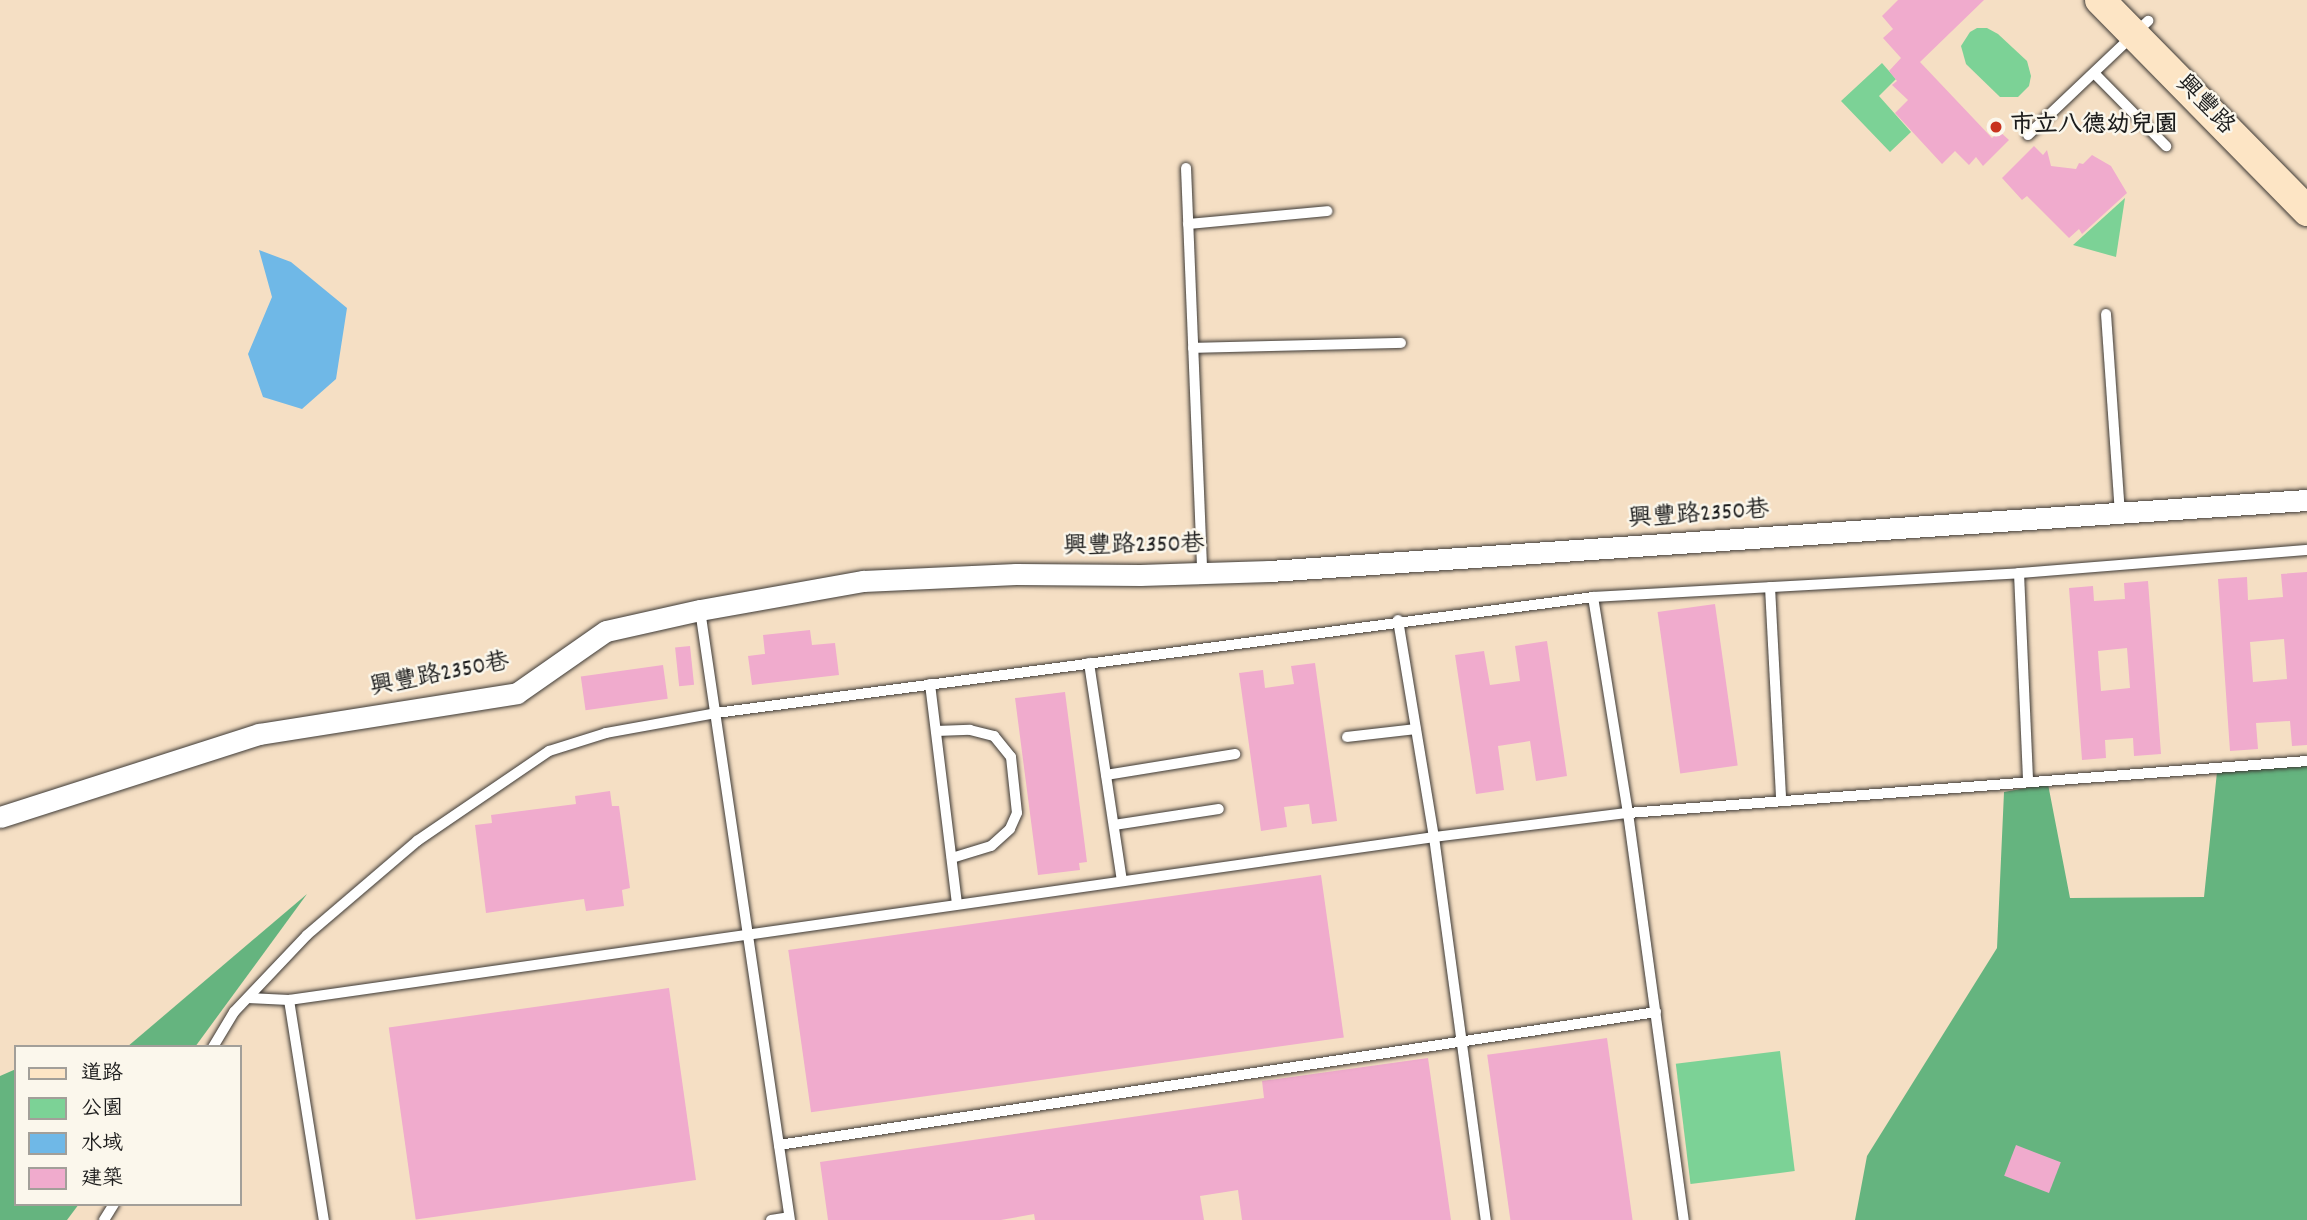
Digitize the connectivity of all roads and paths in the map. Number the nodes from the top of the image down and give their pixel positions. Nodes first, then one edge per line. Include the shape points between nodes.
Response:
1 (2100, 0) edge
2 (2137, 18) edge
3 (2094, 73) junction
4 (2028, 135) dead end
5 (2166, 146) dead end
6 (1186, 167) dead end
7 (2307, 186) edge
8 (1327, 211) dead end
9 (2307, 211) edge
10 (1188, 224) junction
11 (2106, 314) dead end
12 (1401, 343) dead end
13 (1193, 348) junction
14 (2307, 500) edge
15 (2120, 513) junction
16 (2307, 550) edge
17 (1202, 573) junction
18 (2018, 573) junction
19 (1770, 587) junction
20 (1593, 597) junction
21 (701, 610) junction
22 (1398, 620) junction
23 (1090, 663) junction
24 (930, 684) junction
25 (716, 713) junction
26 (1416, 729) junction
27 (936, 731) junction
28 (1347, 737) dead end
29 (1235, 754) dead end
30 (2307, 761) edge
31 (1106, 775) junction
32 (2028, 780) junction
33 (1781, 800) junction
34 (1219, 808) dead end
35 (1628, 813) junction
36 (0, 817) edge
37 (1114, 825) junction
38 (1434, 837) junction
39 (952, 858) junction
40 (1122, 881) junction
41 (957, 904) junction
42 (748, 934) junction
43 (248, 998) junction
44 (289, 1000) junction
45 (1656, 1012) junction
46 (1462, 1041) junction
47 (214, 1045) edge
48 (779, 1145) junction
49 (789, 1219) edge
50 (324, 1220) edge
51 (771, 1220) edge
52 (1486, 1220) edge
53 (1684, 1220) edge

1 - 2 main road, 興豐路
2 - 3 lane
2 - 7 main road, 興豐路
2 - 9 main road, 興豐路
3 - 4 lane
3 - 5 lane
6 - 10 lane
8 - 10 lane
10 - 13 lane
11 - 15 lane
12 - 13 lane
13 - 17 lane
14 - 15 street, 興豐路2350巷
15 - 17 street, 興豐路2350巷
16 - 18 lane
17 - 21 street, 興豐路2350巷 via 1016,574 863,582
18 - 19 lane
18 - 32 lane
19 - 20 lane
19 - 33 lane
20 - 22 lane
20 - 35 lane
21 - 25 lane
21 - 36 street, 興豐路2350巷 via 606,631 517,693 259,734
22 - 23 lane
22 - 26 lane
23 - 24 lane
23 - 31 lane
24 - 25 lane
24 - 27 lane
25 - 42 lane
25 - 43 lane via 606,733 549,751 417,841 307,934
26 - 28 lane
26 - 38 lane
27 - 39 lane
27 - 39 lane via 970,730 995,736 1012,757 1017,813 1010,829 991,846
29 - 31 lane
30 - 32 lane
31 - 37 lane
32 - 33 lane
33 - 35 lane
34 - 37 lane
35 - 38 lane
35 - 45 lane
37 - 40 lane
38 - 40 lane
38 - 46 lane
39 - 41 lane
40 - 41 lane
41 - 42 lane
42 - 44 lane
42 - 48 lane
43 - 44 lane
43 - 47 lane
44 - 50 lane
45 - 46 lane
45 - 53 lane
46 - 48 lane
46 - 52 lane
48 - 49 lane
49 - 51 lane

